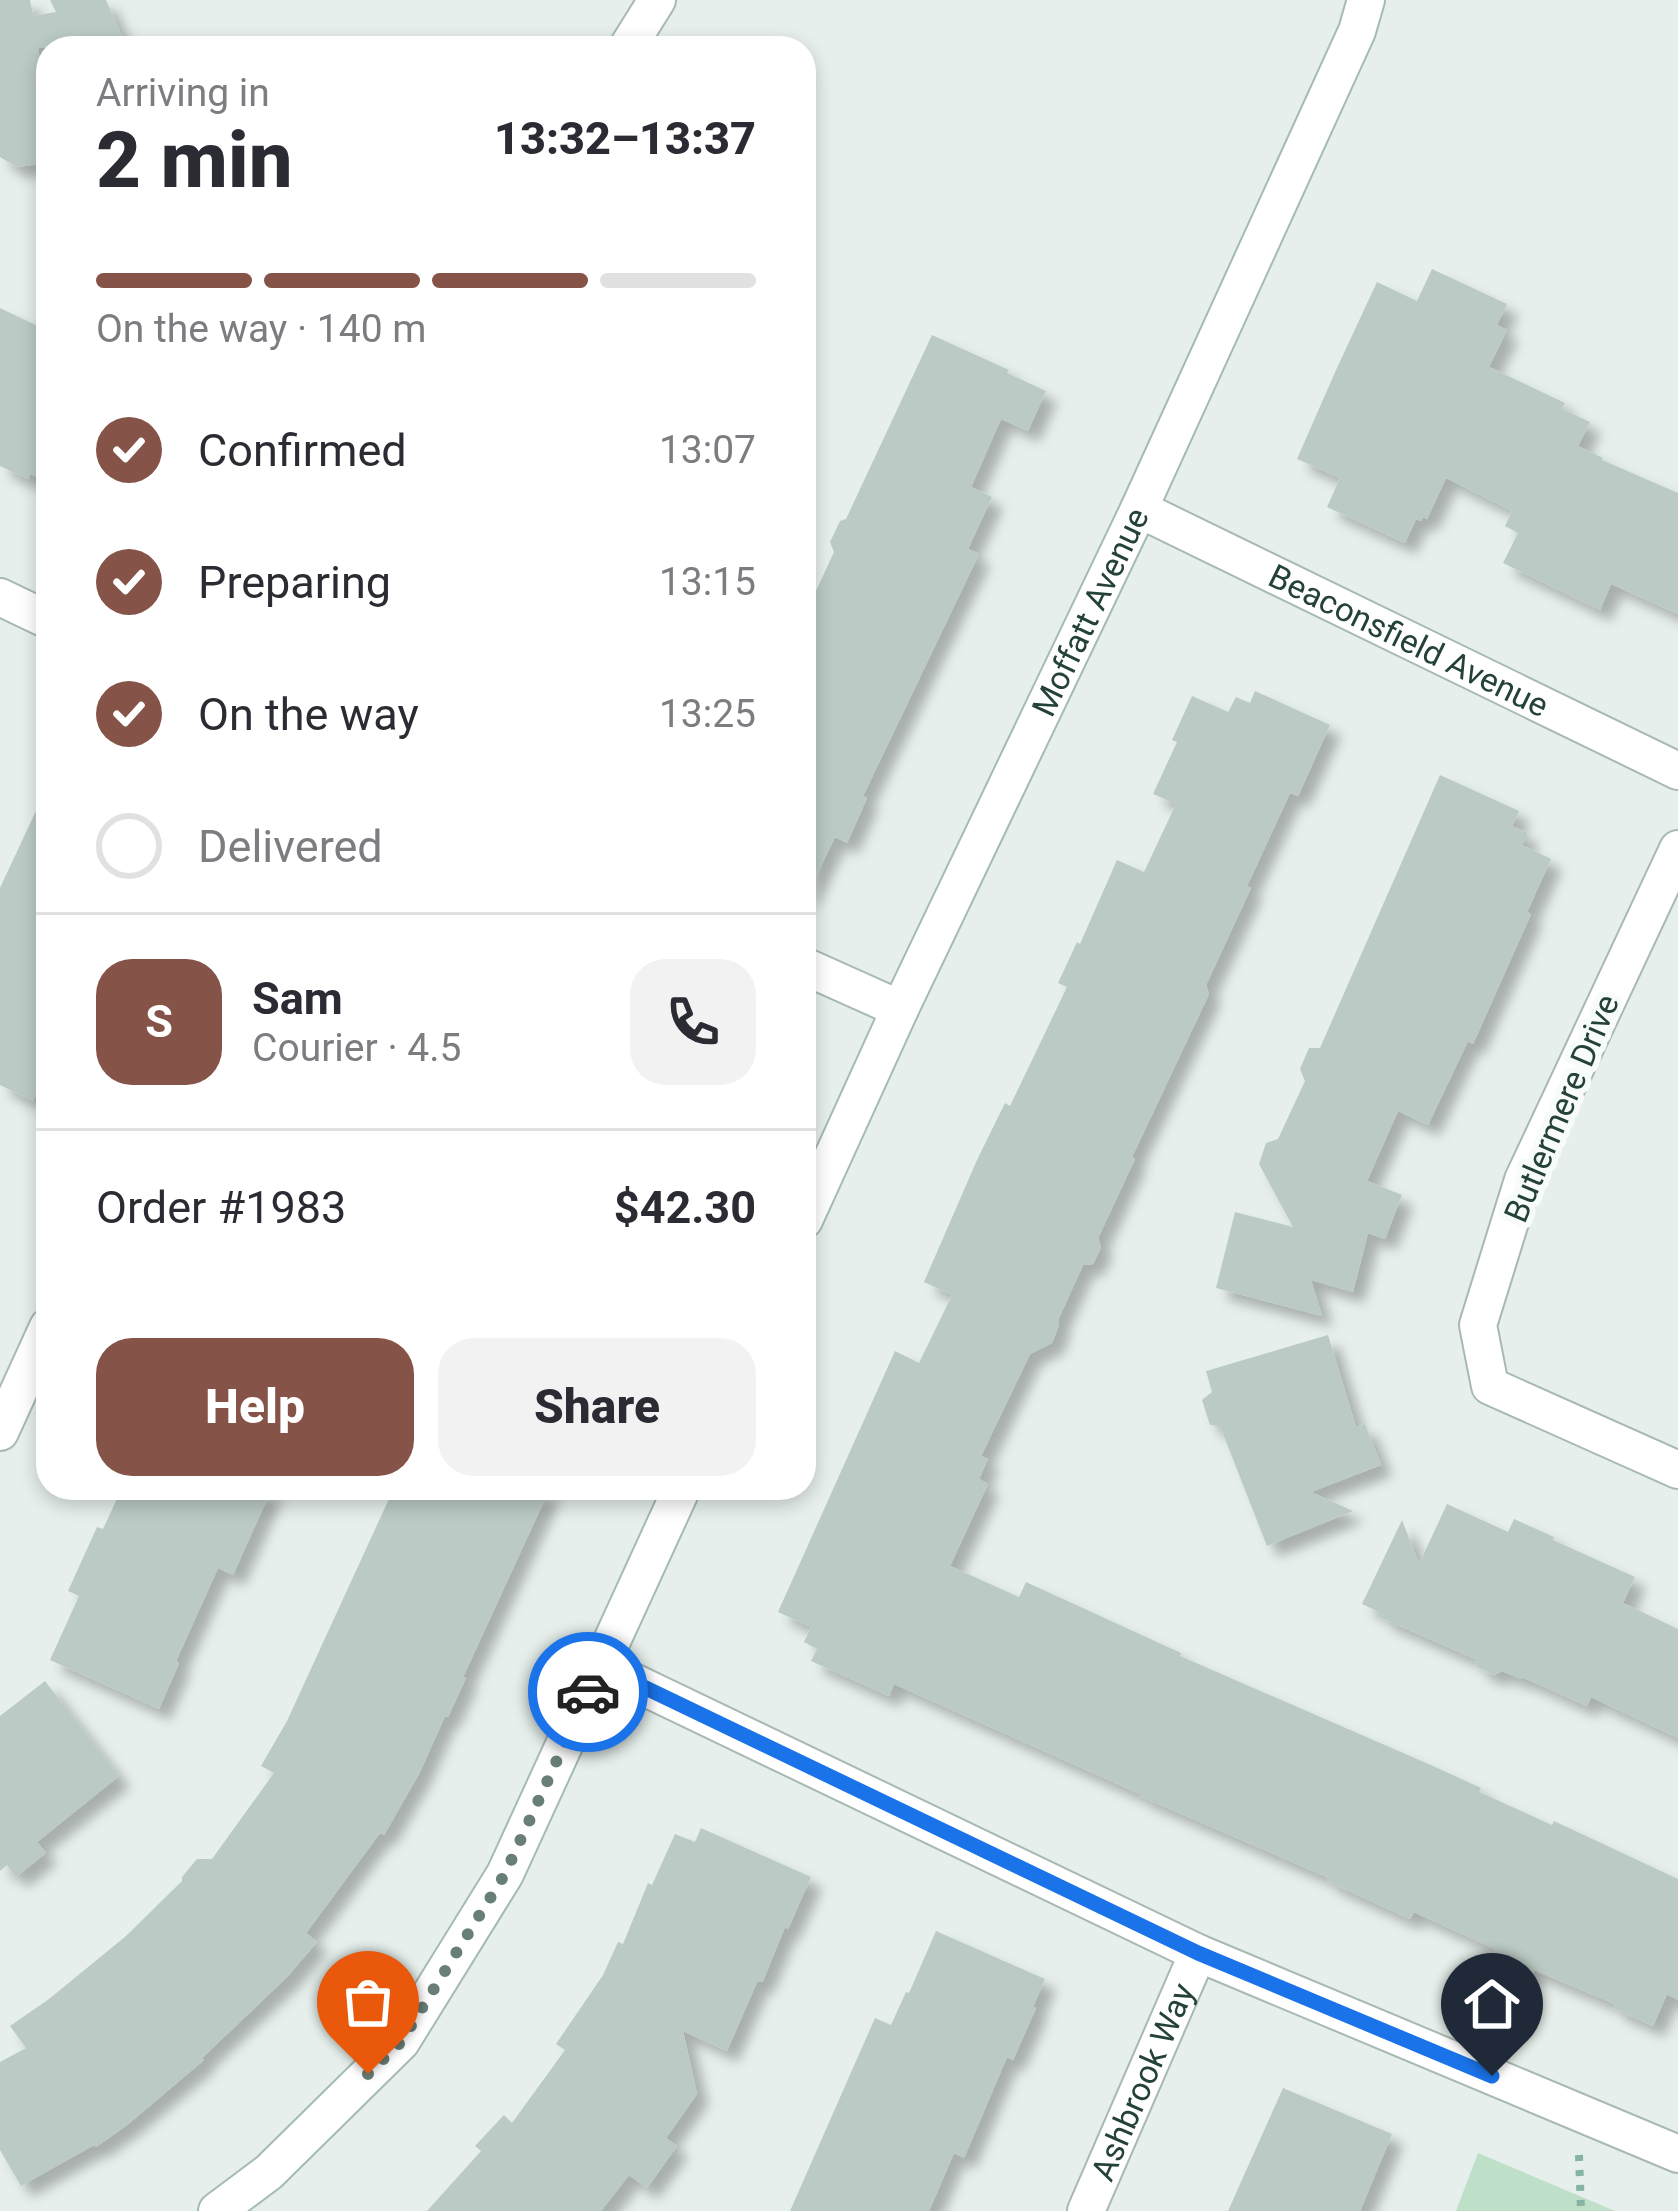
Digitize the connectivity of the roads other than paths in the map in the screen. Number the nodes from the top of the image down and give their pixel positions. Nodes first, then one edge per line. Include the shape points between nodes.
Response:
1 (657, 0) edge
2 (1366, 0) edge
3 (634, 36) edge
4 (1139, 509) junction
5 (0, 597) edge
6 (36, 614) edge
7 (1678, 771) edge
8 (1678, 849) edge
9 (816, 971) edge
10 (901, 1009) junction
11 (816, 1194) edge
12 (36, 1353) edge
13 (0, 1432) edge
14 (1678, 1469) edge
15 (676, 1500) edge
16 (600, 1666) junction
17 (1198, 1953) junction
18 (1678, 2154) edge
19 (217, 2211) edge
20 (1086, 2211) edge

1 - 3 street
2 - 4 street, Moffatt Avenue
4 - 7 street, Beaconsfield Avenue
4 - 10 street, Moffatt Avenue
5 - 6 street
8 - 14 street, Butlermere Drive via 1523,1180 1478,1325 1490,1386
9 - 10 street
10 - 11 street, Moffatt Avenue
12 - 13 street
15 - 16 street
16 - 17 street
16 - 19 street via 505,1874 401,2042
17 - 18 street
17 - 20 street, Ashbrook Way

